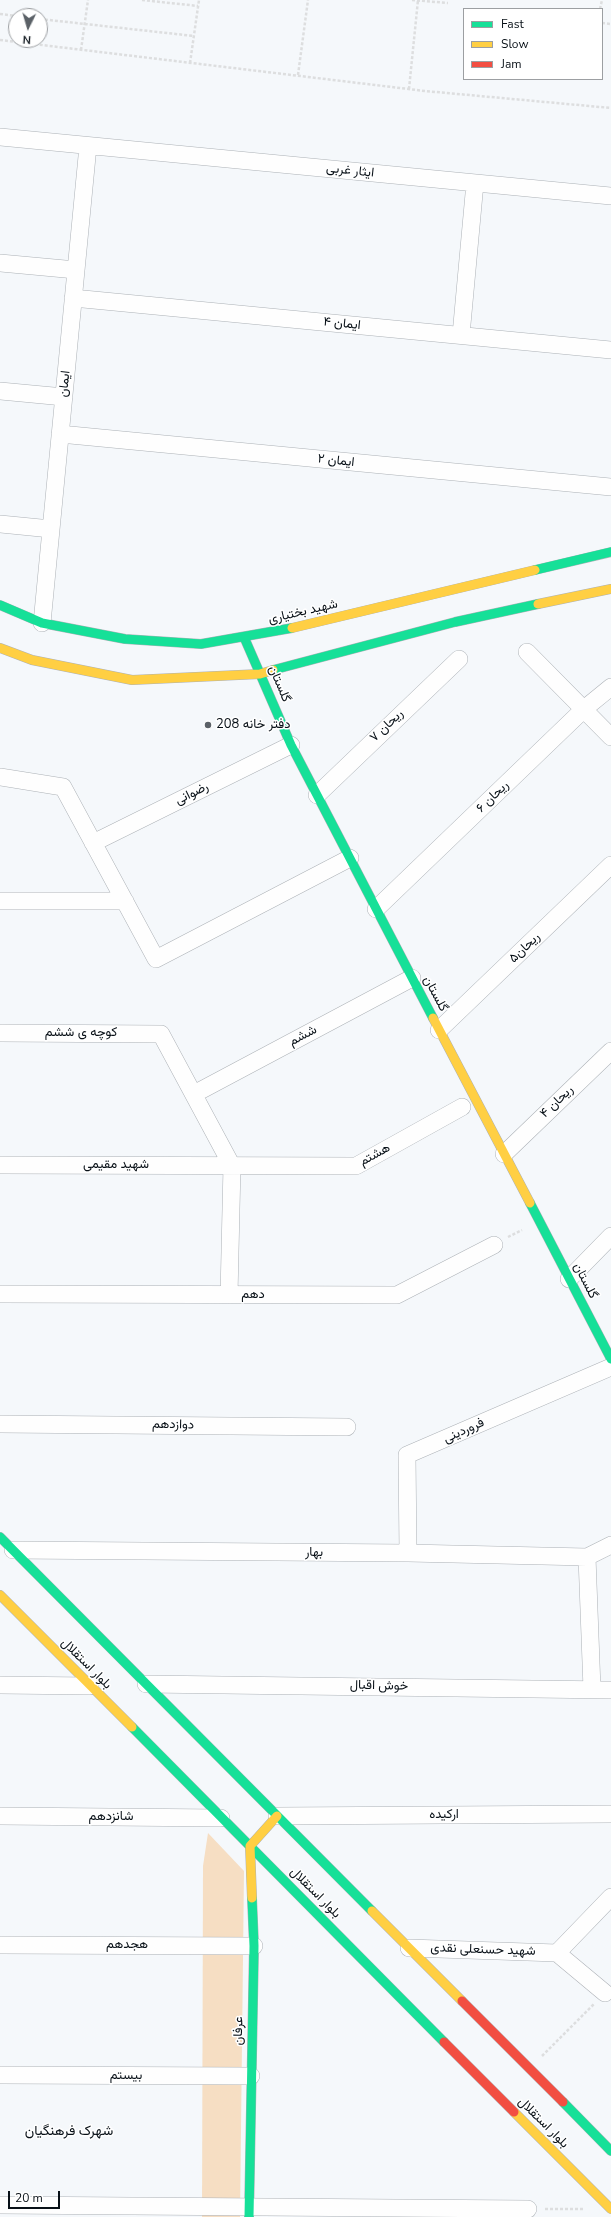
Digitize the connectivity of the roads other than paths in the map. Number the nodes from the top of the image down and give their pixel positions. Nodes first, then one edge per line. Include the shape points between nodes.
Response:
1 (0, 137) edge
2 (88, 146) junction
3 (475, 183) junction
4 (611, 196) edge
5 (0, 263) edge
6 (76, 270) junction
7 (74, 298) junction
8 (461, 335) junction
9 (611, 350) edge
10 (0, 391) edge
11 (64, 397) junction
12 (60, 434) junction
13 (611, 487) edge
14 (0, 524) edge
15 (51, 528) junction
16 (611, 552) edge
17 (611, 589) edge
18 (0, 605) edge
19 (42, 623) junction
20 (244, 637) junction
21 (0, 648) edge
22 (527, 652) dead end
23 (458, 659) dead end
24 (260, 674) junction
25 (611, 687) edge
26 (584, 709) junction
27 (611, 737) edge
28 (291, 745) junction
29 (0, 777) edge
30 (317, 795) junction
31 (93, 843) junction
32 (350, 858) junction
33 (611, 865) edge
34 (0, 901) edge
35 (125, 901) junction
36 (376, 909) junction
37 (412, 978) junction
38 (440, 1030) junction
39 (0, 1033) edge
40 (611, 1051) edge
41 (194, 1094) junction
42 (462, 1107) dead end
43 (504, 1154) junction
44 (0, 1165) edge
45 (232, 1166) junction
46 (611, 1236) edge
47 (494, 1245) road end
48 (569, 1279) junction
49 (0, 1294) edge
50 (229, 1295) junction
51 (611, 1359) edge
52 (611, 1367) edge
53 (0, 1424) edge
54 (347, 1427) dead end
55 (0, 1537) edge
56 (611, 1545) edge
57 (13, 1550) junction
58 (408, 1553) junction
59 (587, 1557) junction
60 (0, 1595) edge
61 (146, 1684) junction
62 (0, 1685) edge
63 (90, 1686) junction
64 (592, 1689) junction
65 (611, 1690) edge
66 (611, 1814) edge
67 (0, 1816) edge
68 (277, 1816) junction
69 (221, 1818) junction
70 (250, 1846) junction
71 (611, 1897) edge
72 (0, 1945) edge
73 (254, 1946) junction
74 (409, 1948) junction
75 (557, 1953) junction
76 (604, 1994) edge
77 (0, 2076) edge
78 (251, 2076) junction
79 (611, 2151) edge
80 (0, 2205) edge
81 (528, 2208) road end
82 (611, 2209) edge
83 (249, 2212) edge

1 - 2 street, ایثار غربی
2 - 3 street, ایثار غربی
2 - 6 street, ایمان
3 - 4 street, ایثار غربی
3 - 8 street
5 - 6 street
6 - 7 street, ایمان
7 - 8 street, ایمان ۴
7 - 11 street, ایمان
8 - 9 street, ایمان ۴
10 - 11 street
11 - 12 street, ایمان
12 - 13 street, ایمان ۲
12 - 15 street, ایمان
14 - 15 street
15 - 19 street, ایمان
16 - 20 main road, شهید بختیاری
17 - 24 main road via 455,622
18 - 19 main road, شهید بختیاری
19 - 20 main road, شهید بختیاری via 125,639 201,644
20 - 24 main road, گلستان
21 - 24 main road via 32,660 132,680
22 - 26 street
23 - 30 street, ریحان ۷
24 - 28 main road, گلستان
25 - 26 street, ریحان ۶
26 - 27 street
26 - 36 street, ریحان ۶
28 - 30 main road, گلستان
28 - 31 street, رضوانی
29 - 31 street via 63,787
30 - 32 main road, گلستان
31 - 35 street
32 - 35 street via 156,959
32 - 36 main road, گلستان
33 - 38 street, ریحان۵
34 - 35 street
36 - 37 main road, گلستان
37 - 38 main road, گلستان
37 - 41 street, ششم
38 - 43 main road, گلستان
39 - 41 street, کوچه ی ششم via 161,1034
40 - 43 street, ریحان ۴
41 - 45 street
42 - 45 street, هشتم via 356,1166
43 - 48 main road, گلستان
44 - 45 street, شهید مقیمی
45 - 50 street
46 - 48 street
47 - 50 street, دهم via 397,1295
48 - 51 main road, گلستان
49 - 50 street, دهم
52 - 58 street, فروردینی via 407,1456
53 - 54 street, دوازدهم
55 - 57 main road
56 - 59 street, بهار
57 - 58 street, بهار
57 - 61 main road
58 - 59 street, بهار
59 - 64 street
60 - 63 main road, بلوار استقلال
61 - 64 street, خوش اقبال
61 - 68 main road
62 - 63 street
63 - 69 main road, بلوار استقلال
64 - 65 street, خوش اقبال
66 - 68 street, ارکیده
67 - 69 street, شانزدهم
68 - 70 main road
68 - 74 main road
69 - 70 main road, بلوار استقلال
70 - 73 main road, عرفان
70 - 82 main road, بلوار استقلال
71 - 75 street
72 - 73 street, هجدهم
73 - 78 main road, عرفان
74 - 75 street, شهید حسنعلی نقدی
74 - 79 main road
75 - 76 street
77 - 78 street, بیستم
78 - 83 main road, عرفان
80 - 83 street
81 - 83 street

